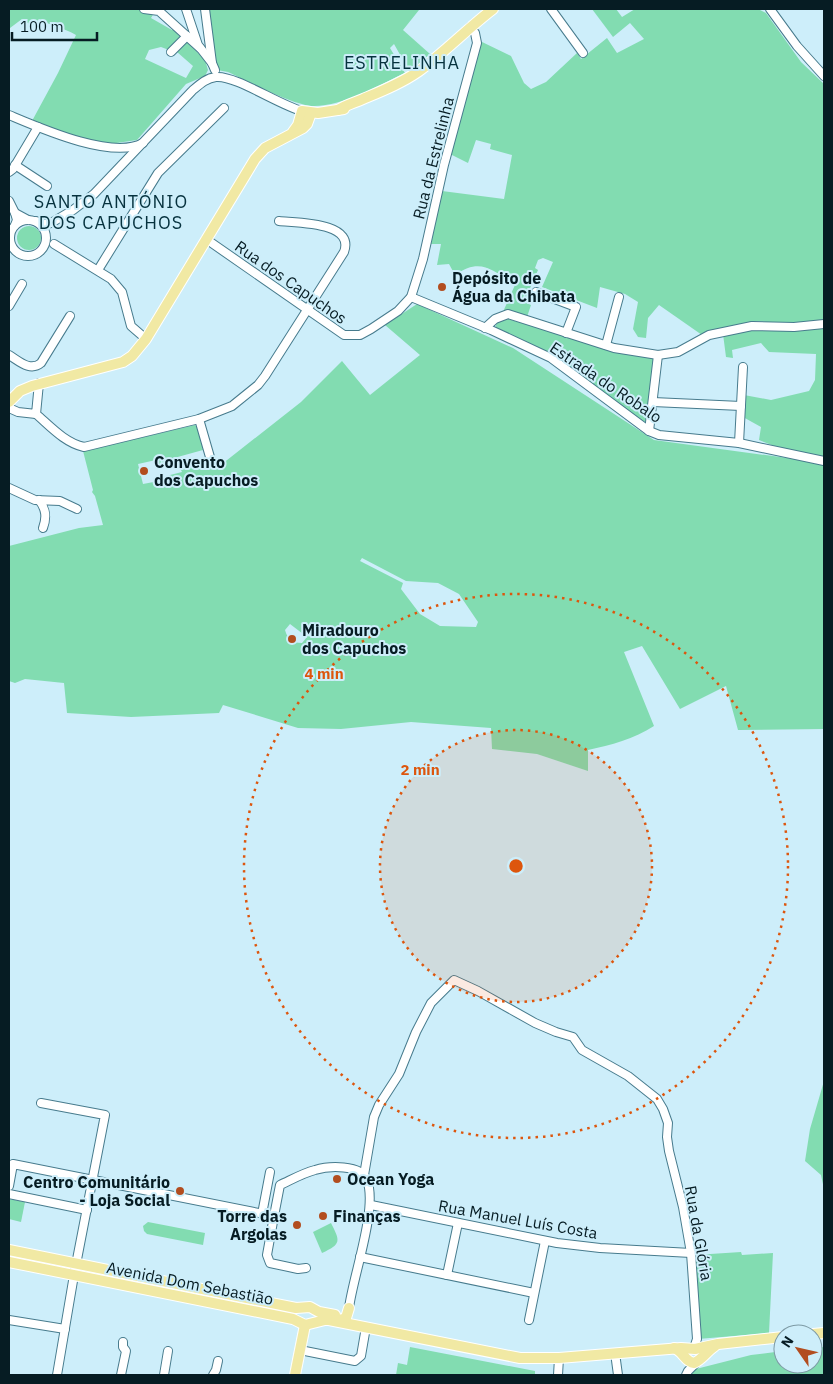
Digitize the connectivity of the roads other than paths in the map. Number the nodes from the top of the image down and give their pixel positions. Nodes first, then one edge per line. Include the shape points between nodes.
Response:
1 (144, 9) edge
2 (186, 9) edge
3 (205, 9) edge
4 (493, 9) edge
5 (551, 9) edge
6 (770, 9) edge
7 (470, 27) junction
8 (187, 36) junction
9 (200, 48) junction
10 (171, 52) dead end
11 (583, 53) dead end
12 (215, 70) junction
13 (824, 76) edge
14 (224, 108) dead end
15 (307, 112) junction
16 (9, 115) edge
17 (38, 127) junction
18 (144, 142) junction
19 (131, 146) junction
20 (120, 147) junction
21 (129, 154) junction
22 (15, 165) junction
23 (9, 172) edge
24 (46, 186) dead end
25 (9, 201) edge
26 (15, 213) junction
27 (28, 220) junction
28 (36, 221) junction
29 (279, 221) dead end
30 (51, 223) junction
31 (13, 228) edge
32 (46, 236) junction
33 (206, 239) junction
34 (54, 244) junction
35 (11, 245) edge
36 (44, 248) junction
37 (98, 270) junction
38 (22, 284) dead end
39 (536, 292) dead end
40 (411, 296) junction
41 (619, 297) dead end
42 (9, 306) edge
43 (307, 310) junction
44 (70, 316) dead end
45 (824, 324) edge
46 (485, 328) junction
47 (566, 333) junction
48 (146, 339) junction
49 (606, 345) junction
50 (9, 354) edge
51 (658, 354) junction
52 (743, 367) dead end
53 (39, 383) junction
54 (9, 402) edge
55 (653, 402) junction
56 (741, 406) junction
57 (9, 408) edge
58 (36, 414) junction
59 (199, 420) junction
60 (649, 431) junction
61 (739, 443) junction
62 (824, 461) edge
63 (212, 464) dead end
64 (9, 488) edge
65 (39, 500) junction
66 (77, 509) dead end
67 (43, 528) dead end
68 (42, 1102) dead end
69 (270, 1172) dead end
70 (364, 1175) junction
71 (93, 1181) junction
72 (9, 1186) edge
73 (9, 1194) edge
74 (370, 1205) junction
75 (87, 1210) junction
76 (262, 1214) junction
77 (274, 1216) junction
78 (458, 1223) junction
79 (545, 1241) junction
80 (9, 1250) edge
81 (691, 1253) junction
82 (360, 1257) junction
83 (9, 1262) edge
84 (76, 1263) junction
85 (306, 1268) dead end
86 (74, 1275) junction
87 (447, 1275) junction
88 (534, 1293) junction
89 (308, 1308) junction
90 (349, 1308) joint
91 (339, 1318) junction
92 (9, 1320) edge
93 (529, 1320) dead end
94 (306, 1324) junction
95 (364, 1327) junction
96 (64, 1329) junction
97 (773, 1338) edge
98 (123, 1342) dead end
99 (718, 1344) junction
100 (674, 1348) junction
101 (694, 1348) junction
102 (300, 1350) junction
103 (168, 1351) dead end
104 (615, 1353) junction
105 (559, 1358) junction
106 (692, 1360) junction
107 (218, 1361) dead end
108 (57, 1375) edge
109 (121, 1375) edge
110 (164, 1375) edge
111 (213, 1375) edge
112 (295, 1375) edge
113 (558, 1375) edge
114 (618, 1375) edge
115 (686, 1375) edge

1 - 8 street via 159,11
2 - 9 street
3 - 12 street
4 - 7 main road
5 - 11 street
6 - 13 street via 796,46
7 - 15 main road via 419,71 397,84 338,110
7 - 40 street, Rua da Estrelinha via 477,43
8 - 9 street
8 - 10 street
9 - 12 street
12 - 15 street via 283,105
12 - 18 street
14 - 37 street via 158,173
15 - 33 main road via 307,124 303,128 265,148 255,159
16 - 17 street
17 - 20 street via 94,146
17 - 22 street
18 - 19 street
18 - 21 street
19 - 20 street
19 - 21 street via 134,151
20 - 21 street
21 - 30 street via 122,166 90,198
22 - 23 street
22 - 24 street
25 - 26 street
26 - 27 street
26 - 31 street via 17,220
27 - 28 street
27 - 31 street
28 - 30 street
28 - 32 street via 44,228
29 - 43 street via 329,227 340,232 346,242 344,252
30 - 32 street
31 - 35 street
32 - 34 street
32 - 36 street
33 - 43 street, Rua dos Capuchos
33 - 48 main road
34 - 36 street
34 - 37 street
35 - 36 street via 21,254 32,255
37 - 48 street via 122,292 131,326
38 - 42 street
39 - 47 street via 576,307
40 - 43 street, Rua dos Capuchos via 398,311 360,335 344,335
40 - 46 street, Estrada do Robalo
41 - 49 street
43 - 59 street via 258,385 232,406
44 - 50 street via 36,367 30,367
45 - 51 street via 752,326 709,335 678,352
46 - 47 street via 508,314
46 - 60 street, Estrada do Robalo via 551,358
47 - 49 street
48 - 53 main road via 123,362
49 - 51 street
51 - 55 street
52 - 56 street
53 - 54 main road via 24,388
53 - 58 street
55 - 56 street
55 - 60 street
56 - 61 street
57 - 58 street
58 - 59 street via 65,438 84,447
59 - 63 street
60 - 61 street, Estrada do Robalo via 659,435
61 - 62 street, Estrada do Robalo
64 - 65 street
65 - 66 street via 60,501
65 - 67 street via 46,518
68 - 71 street via 105,1115
69 - 76 street
70 - 74 street
70 - 77 street via 352,1168 326,1168 280,1185
70 - 81 street, Rua da Glória via 379,1105 399,1074 432,1003 454,980 535,1022 573,1037 582,1050 628,1076 657,1099 668,1123 666,1137
71 - 72 street via 13,1164
71 - 75 street
71 - 76 street
73 - 75 street
74 - 78 street, Rua Manuel Luís Costa
74 - 82 street
75 - 84 street
76 - 77 street
77 - 85 street via 267,1255 270,1263
78 - 79 street, Rua Manuel Luís Costa
78 - 87 street
79 - 81 street, Rua Manuel Luís Costa
79 - 88 street
80 - 84 main road, Avenida Dom Sebastião
81 - 101 street, Rua da Glória
82 - 87 street
82 - 90 street
83 - 86 main road, Avenida Dom Sebastião
84 - 86 street
84 - 89 main road, Avenida Dom Sebastião
86 - 94 main road, Avenida Dom Sebastião
86 - 96 street
87 - 88 street
88 - 93 street
89 - 91 main road, Avenida Dom Sebastião
89 - 94 main road via 298,1316
89 - 94 main road via 317,1316
90 - 91 main road
91 - 94 main road, Avenida Dom Sebastião
91 - 95 main road, Avenida Dom Sebastião via 342,1324
92 - 96 street
94 - 102 main road
95 - 102 street via 361,1356 355,1361
95 - 105 main road, Avenida Dom Sebastião via 520,1358
96 - 108 street
97 - 99 main road, Avenida Dom Sebastião
98 - 109 street via 126,1350
99 - 101 main road, Avenida Dom Sebastião
99 - 106 main road
100 - 101 main road, Avenida Dom Sebastião
100 - 104 main road, Avenida Dom Sebastião
100 - 106 main road
101 - 106 main road via 700,1354
102 - 112 main road
103 - 110 street
104 - 105 main road, Avenida Dom Sebastião
104 - 114 street
105 - 113 street
106 - 115 street via 684,1369
107 - 111 street

